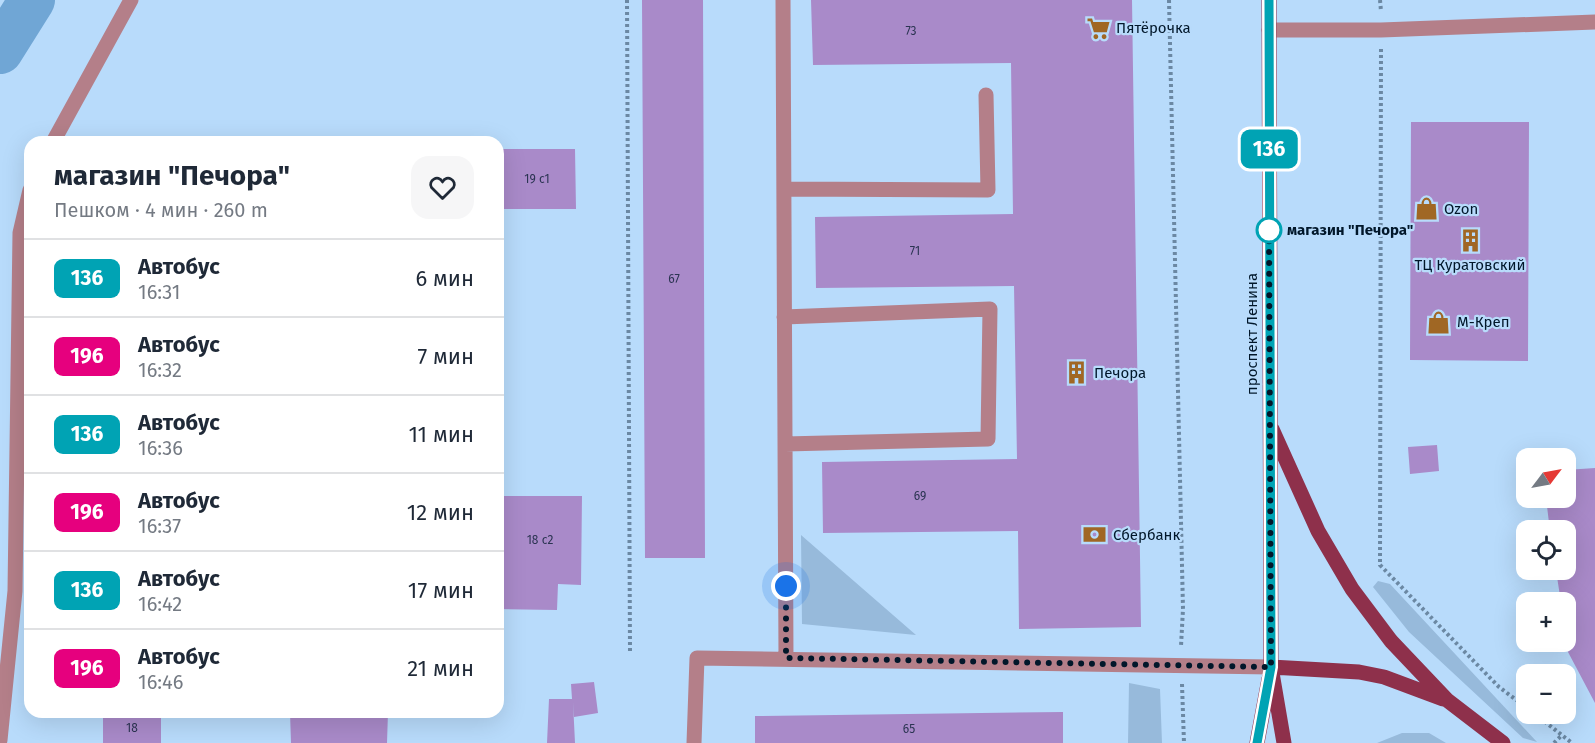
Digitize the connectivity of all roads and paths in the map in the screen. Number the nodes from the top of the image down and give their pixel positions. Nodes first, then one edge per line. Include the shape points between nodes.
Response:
1 (131, 0) edge
2 (627, 0) edge
3 (783, 0) edge
4 (1168, 0) edge
5 (1269, 0) edge
6 (1380, 0) edge
7 (1595, 22) edge
8 (1269, 30) junction
9 (1381, 30) junction
10 (986, 95) dead end
11 (56, 136) edge
12 (784, 189) junction
13 (24, 216) edge
14 (784, 317) junction
15 (1270, 423) junction
16 (785, 444) junction
17 (630, 651) dead end
18 (786, 658) junction
19 (1180, 666) junction
20 (1271, 667) junction
21 (1447, 700) junction
22 (1516, 700) edge
23 (1548, 724) edge
24 (1562, 735) junction
25 (0, 740) edge
26 (694, 743) edge
27 (1184, 743) edge
28 (1257, 743) edge
29 (1284, 743) edge
30 (1503, 743) edge
31 (1554, 743) edge
32 (1572, 743) edge

1 - 11 lane
2 - 17 path
3 - 12 lane
4 - 19 path via 1183,609
5 - 8 main road, проспект Ленина
6 - 9 path
7 - 9 lane
8 - 9 lane
8 - 15 main road, проспект Ленина
9 - 22 path via 1380,565
10 - 12 lane via 988,190
12 - 14 lane
13 - 25 lane via 20,233 15,591
14 - 16 lane
14 - 16 lane via 990,309 988,439
15 - 20 main road, проспект Ленина
15 - 21 main road via 1318,531 1352,589 1391,641
16 - 18 lane
18 - 19 lane
18 - 26 lane via 696,658
19 - 20 lane
19 - 27 path
20 - 21 main road via 1359,672
20 - 28 main road, проспект Ленина
20 - 29 main road, проспект Ленина
21 - 30 main road
23 - 24 path
24 - 31 path
24 - 32 path

